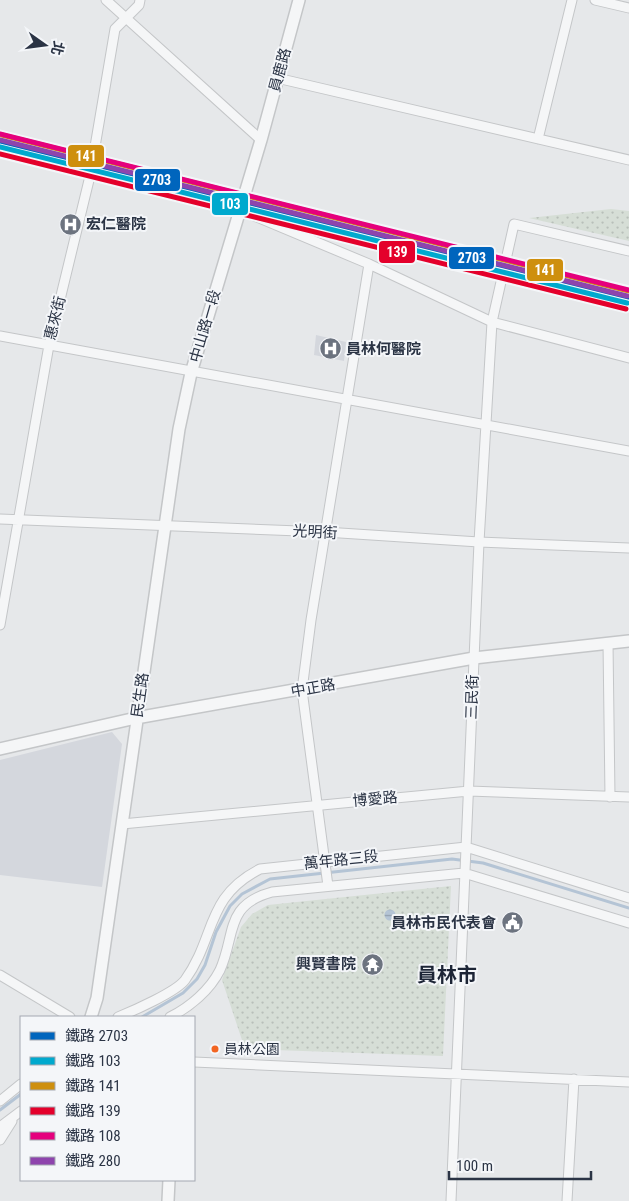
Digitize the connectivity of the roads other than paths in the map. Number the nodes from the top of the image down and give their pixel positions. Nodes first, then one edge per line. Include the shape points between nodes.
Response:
1 (106, 0) edge
2 (140, 0) edge
3 (298, 0) edge
4 (572, 0) edge
5 (595, 0) edge
6 (629, 8) edge
7 (127, 18) junction
8 (278, 78) junction
9 (538, 139) junction
10 (261, 140) junction
11 (629, 160) edge
12 (240, 210) junction
13 (629, 251) edge
14 (369, 264) junction
15 (492, 322) junction
16 (0, 336) edge
17 (49, 345) junction
18 (629, 358) edge
19 (191, 372) junction
20 (346, 400) junction
21 (487, 426) junction
22 (629, 452) edge
23 (0, 519) edge
24 (17, 520) junction
25 (164, 526) junction
26 (325, 532) junction
27 (479, 542) junction
28 (629, 548) edge
29 (0, 625) edge
30 (629, 641) edge
31 (608, 643) junction
32 (474, 658) junction
33 (302, 690) junction
34 (136, 718) junction
35 (0, 749) edge
36 (469, 791) junction
37 (610, 797) junction
38 (629, 797) edge
39 (318, 804) junction
40 (122, 824) junction
41 (466, 847) junction
42 (325, 861) junction
43 (464, 873) junction
44 (328, 886) junction
45 (629, 898) edge
46 (629, 923) edge
47 (0, 975) edge
48 (68, 1016) edge
49 (91, 1016) edge
50 (120, 1016) edge
51 (172, 1016) edge
52 (195, 1062) edge
53 (456, 1074) junction
54 (574, 1079) junction
55 (629, 1082) edge
56 (20, 1085) edge
57 (0, 1101) edge
58 (20, 1112) edge
59 (13, 1119) junction
60 (0, 1126) edge
61 (0, 1140) edge
62 (169, 1181) edge
63 (168, 1201) edge
64 (451, 1201) edge
65 (567, 1201) edge

1 - 7 street
2 - 7 street, 惠來街
3 - 8 street, 員鹿路
4 - 9 street
5 - 6 street
7 - 10 street
7 - 17 street, 惠來街 via 115,29 90,176
8 - 9 street
8 - 10 street, 員鹿路
9 - 11 street
10 - 12 street, 中山路一段
12 - 14 street
12 - 19 street, 中山路一段
13 - 15 street, 三民街 via 514,224
14 - 15 street
14 - 20 street
15 - 18 street
15 - 21 street, 三民街
16 - 17 street
17 - 19 street
17 - 24 street, 惠來街
19 - 20 street, 中山路一段
19 - 25 street, 民生路
20 - 21 street, 中山路一段
20 - 26 street
21 - 22 street, 中山路一段
21 - 27 street, 三民街
23 - 24 street, 光明街
24 - 25 street, 光明街
24 - 29 street, 惠來街
25 - 26 street, 光明街
25 - 34 street, 民生路
26 - 27 street, 光明街
26 - 33 street
27 - 28 street, 光明街
27 - 32 street, 三民街
30 - 31 street, 中正路
31 - 32 street, 中正路
31 - 37 street
32 - 33 street, 中正路
32 - 36 street, 三民街
33 - 34 street, 中正路
33 - 39 street
34 - 35 street, 中正路
34 - 40 street, 民生路
36 - 37 street, 博愛路
36 - 39 street, 博愛路
36 - 41 street, 三民街
37 - 38 street, 博愛路
39 - 40 street, 博愛路
39 - 42 street
40 - 49 street, 民生路
41 - 42 street, 萬年路三段
41 - 43 street, 三民街
41 - 45 street, 萬年路三段
42 - 44 street
42 - 50 street, 萬年路三段 via 260,869 245,876 217,907 184,982
43 - 44 street, 萬年路三段
43 - 46 street, 萬年路三段
43 - 53 street, 三民街
44 - 51 street, 萬年路三段 via 255,897 232,922 220,970 187,1008
47 - 48 street
52 - 53 street
53 - 54 street
53 - 64 street, 三民街
54 - 55 street
54 - 65 street
56 - 57 street
58 - 59 street
59 - 60 street
59 - 61 street
62 - 63 street

